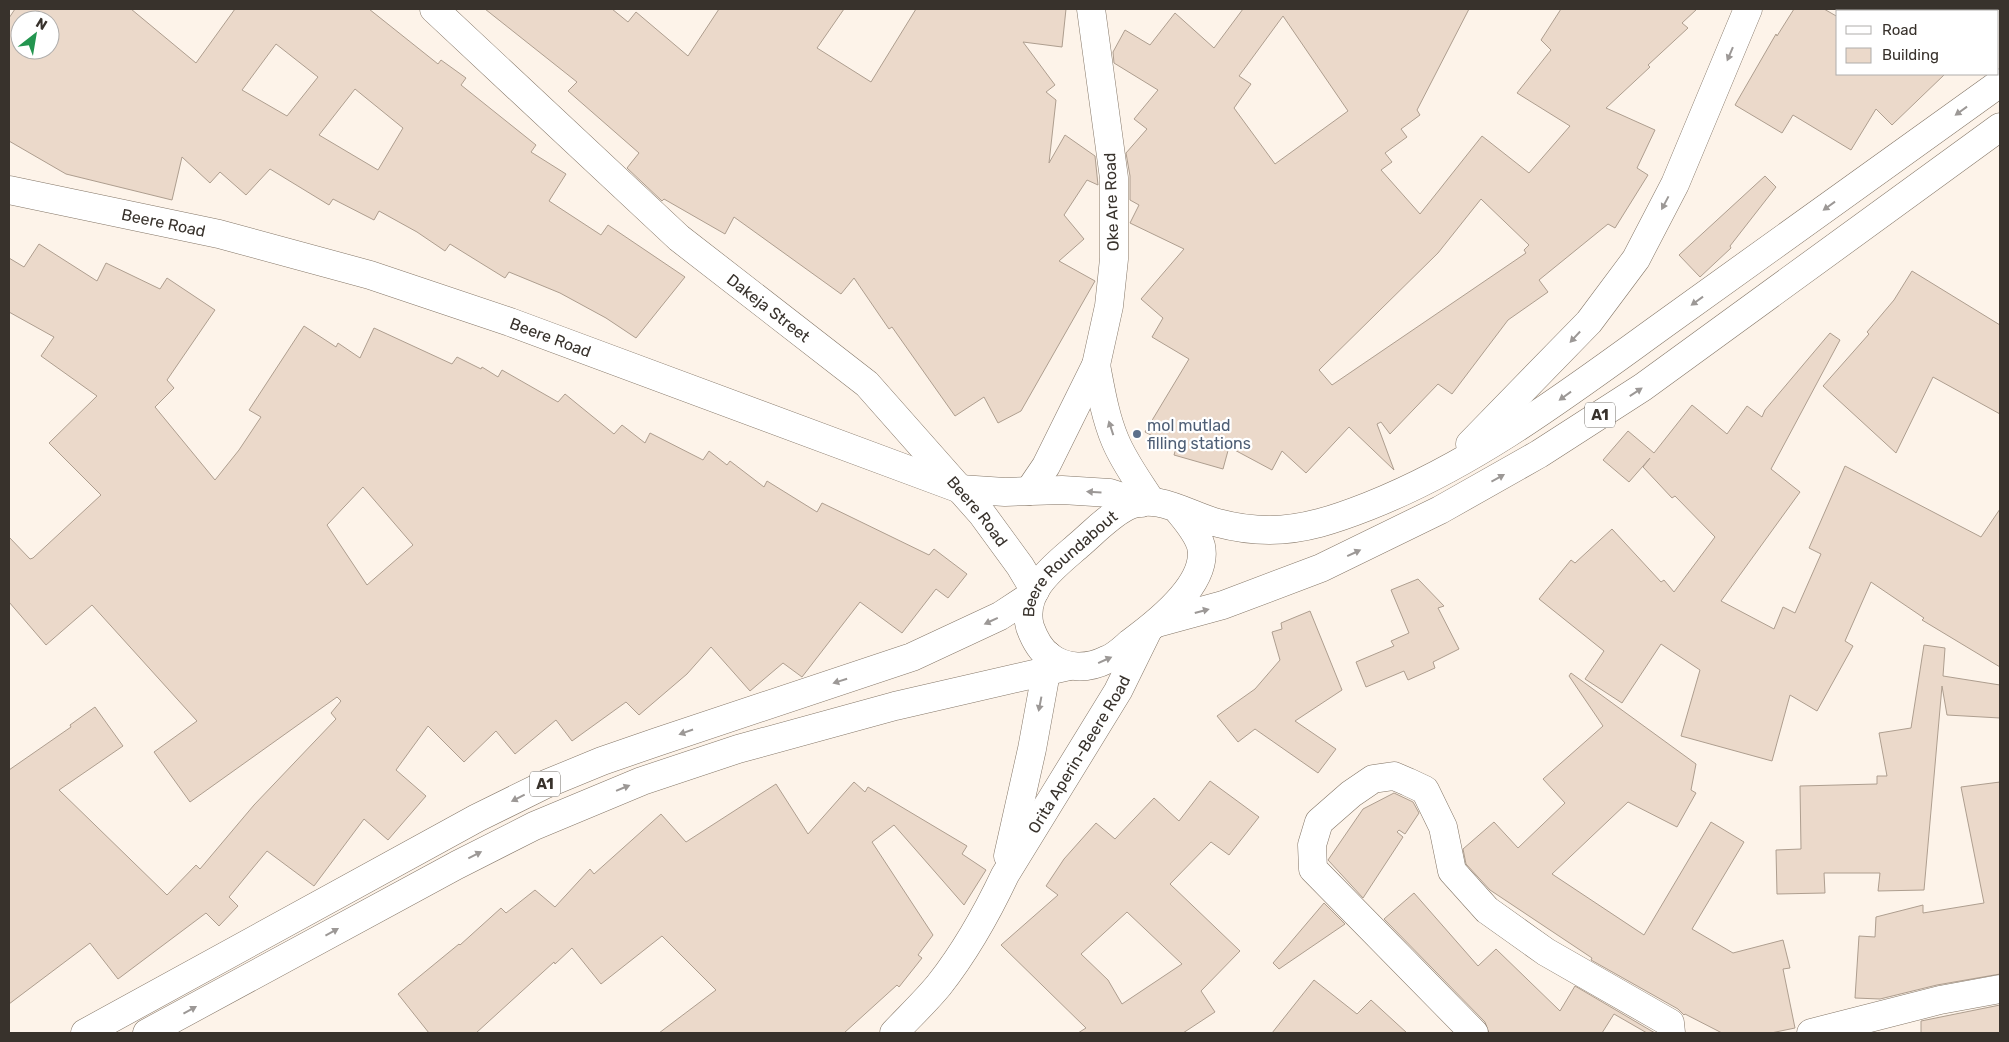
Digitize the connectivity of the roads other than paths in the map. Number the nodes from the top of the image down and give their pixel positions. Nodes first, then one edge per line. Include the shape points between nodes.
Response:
1 (434, 9) edge
2 (1091, 9) edge
3 (1748, 9) edge
4 (2000, 83) edge
5 (2000, 127) edge
6 (9, 190) edge
7 (1096, 365) junction
8 (1434, 478) junction
9 (960, 489) junction
10 (1029, 491) junction
11 (1146, 502) junction
12 (1177, 509) junction
13 (1440, 510) junction
14 (1033, 593) junction
15 (1152, 627) junction
16 (1055, 665) junction
17 (1005, 875) junction
18 (359, 883) junction
19 (376, 909) junction
20 (2000, 989) edge
21 (85, 1033) edge
22 (147, 1033) edge
23 (894, 1033) edge
24 (1474, 1033) edge
25 (1671, 1033) edge
26 (1810, 1033) edge

1 - 9 main road, Dakeja Street via 679,238 867,384
2 - 7 main road, Oke Are Road via 1114,178 1114,259 1109,306
3 -> 8 main road, A1 via 1675,184 1636,259 1588,322
4 -> 8 main road, A1 via 1539,414
13 -> 5 main road, A1 via 1539,454 1643,387
6 - 9 main road, Beere Road via 218,234 370,274 510,322
7 - 10 main road, Oke Are Road via 1046,466
11 -> 7 main road, Oke Are Road via 1116,442 1102,402
8 - 12 main road, A1 via 1311,527 1267,530 1218,524
8 - 13 main road
9 - 10 main road
9 - 14 main road, Beere Road via 1020,566
11 -> 10 main road via 1110,493
11 - 12 main road
11 - 14 main road, Beere Roundabout via 1129,505 1105,521 1044,576
12 - 15 main road via 1193,529 1201,548 1199,570 1182,597
15 -> 13 main road, A1 via 1223,605 1321,568
14 - 16 main road, Beere Roundabout via 1028,617 1034,638
14 -> 18 main road, A1 via 1000,616 912,657 647,745 546,784
16 -> 15 main road via 1088,666 1108,660
15 - 17 main road, Orita Aperin-Beere Road via 1118,691
16 -> 17 main road, Orita Aperin-Beere Road
19 -> 16 main road, A1 via 534,826 642,781 738,750
17 - 23 main road, Orita Aperin-Beere Road via 992,904 939,985
18 - 19 main road
18 - 21 main road, A1
22 -> 19 main road, A1
20 - 26 main road via 1940,1000
24 - 25 main road via 1313,869 1312,845 1319,822 1373,779 1394,776 1424,790 1443,827 1452,870 1487,910 1546,952 1670,1023

